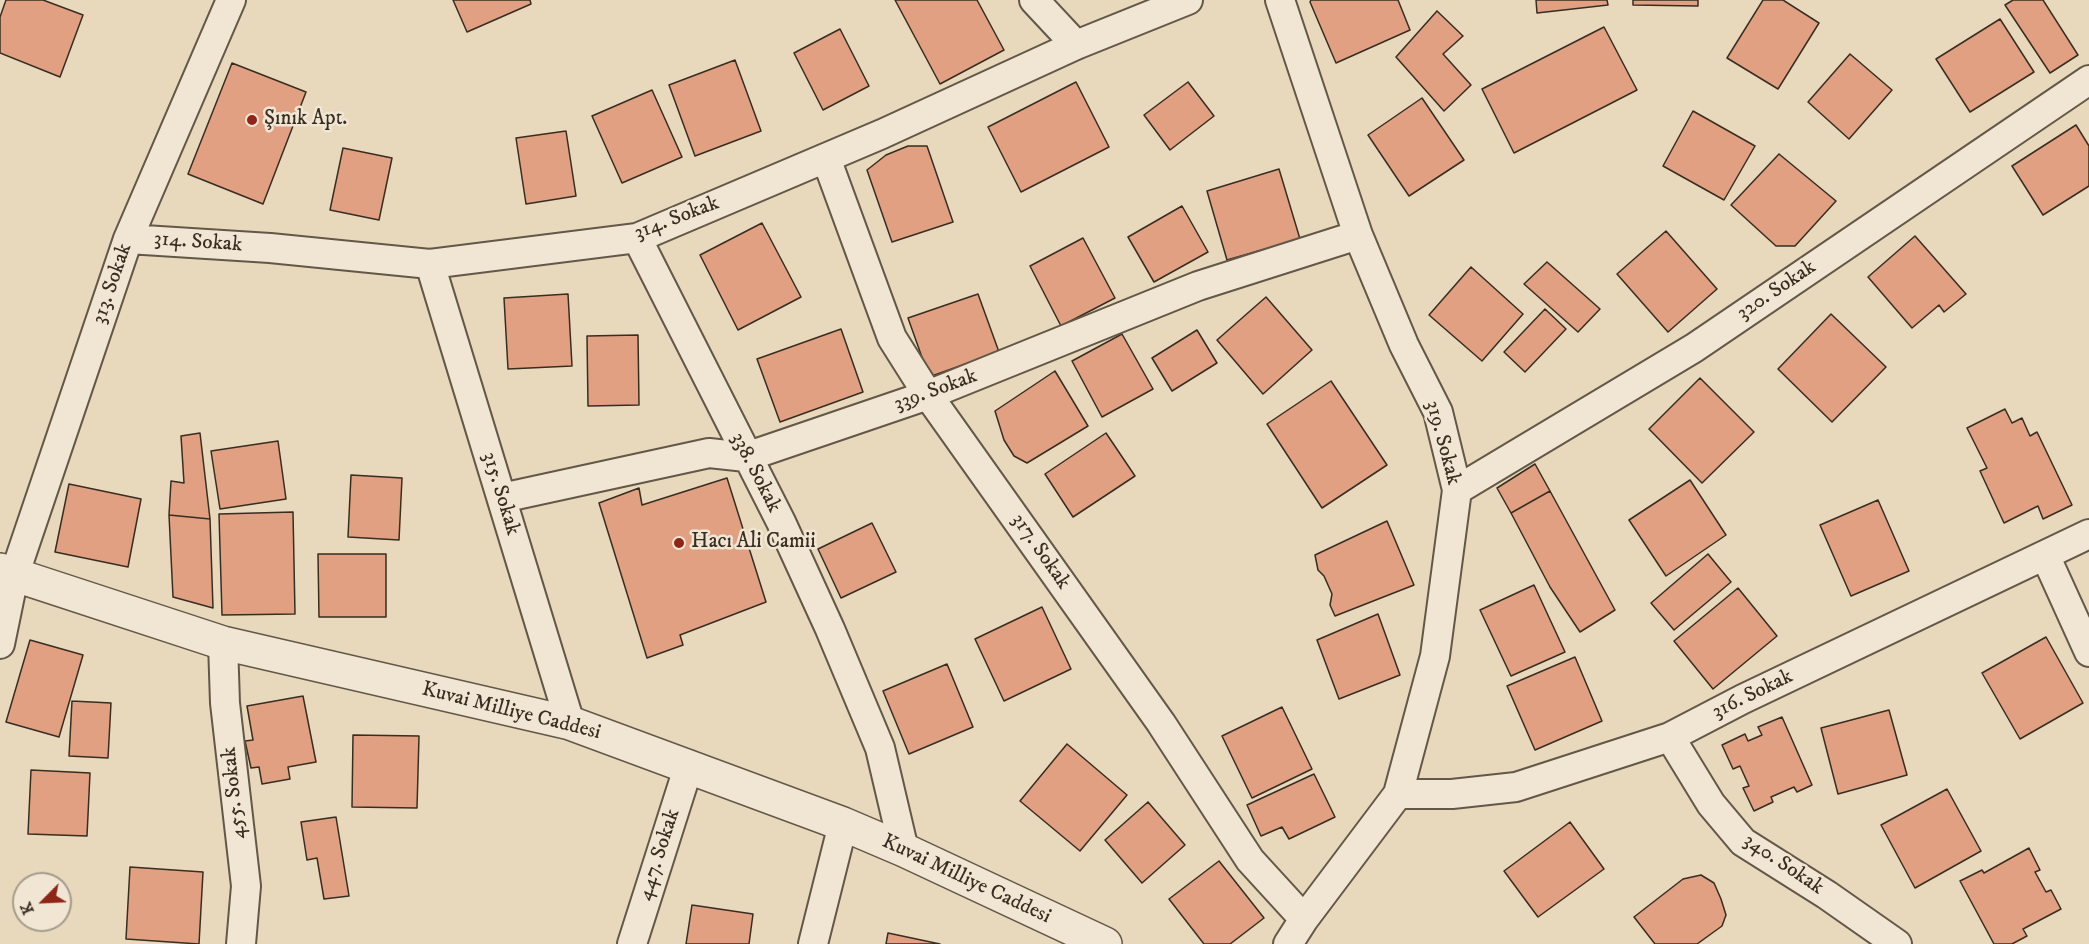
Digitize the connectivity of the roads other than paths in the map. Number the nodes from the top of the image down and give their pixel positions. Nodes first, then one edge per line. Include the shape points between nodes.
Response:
1 (231, 0) edge
2 (1034, 0) edge
3 (1188, 0) edge
4 (1280, 0) edge
5 (1076, 45) junction
6 (2089, 80) edge
7 (826, 158) junction
8 (1358, 235) junction
9 (638, 238) junction
10 (128, 239) junction
11 (430, 264) junction
12 (928, 396) junction
13 (746, 457) junction
14 (1457, 490) junction
15 (502, 498) junction
16 (2089, 534) edge
17 (2045, 555) junction
18 (7, 573) edge
19 (223, 643) junction
20 (0, 644) edge
21 (2089, 652) edge
22 (570, 723) junction
23 (1670, 737) junction
24 (689, 765) junction
25 (1398, 794) junction
26 (843, 824) junction
27 (904, 850) junction
28 (1304, 919) junction
29 (241, 944) edge
30 (632, 944) edge
31 (813, 944) edge
32 (1105, 944) edge
33 (1288, 944) edge
34 (1897, 944) edge

1 - 10 street, 313. Sokak
2 - 5 street
3 - 5 street, 314. Sokak
4 - 8 street, 319. Sokak
5 - 7 street, 314. Sokak
6 - 14 street, 320. Sokak via 1694,348
7 - 9 street, 314. Sokak
7 - 12 street, 317. Sokak via 892,339
8 - 12 street, 339. Sokak via 1198,286
8 - 14 street, 319. Sokak via 1404,345 1438,412
9 - 11 street, 314. Sokak
9 - 13 street, 338. Sokak
10 - 11 street, 314. Sokak
10 - 18 street, 313. Sokak
11 - 15 street, 315. Sokak
12 - 13 street, 339. Sokak
12 - 28 street, 317. Sokak via 1161,723 1250,860
13 - 15 street, 339. Sokak via 709,453
13 - 27 street, 338. Sokak via 781,522 880,748
14 - 25 street, 319. Sokak via 1435,656
15 - 22 street, 315. Sokak
16 - 17 street, 316. Sokak
17 - 21 street
17 - 23 street, 316. Sokak
18 - 19 street, Kuvai Milliye Caddesi
18 - 20 street, 313. Sokak
19 - 22 street, Kuvai Milliye Caddesi
19 - 29 street, 455. Sokak via 225,703 246,886
22 - 24 street, Kuvai Milliye Caddesi
23 - 25 street, 316. Sokak via 1516,787 1452,794
23 - 34 street, 340. Sokak via 1711,804 1743,842
24 - 26 street, Kuvai Milliye Caddesi
24 - 30 street, 447. Sokak
25 - 28 street, 319. Sokak
26 - 27 street, Kuvai Milliye Caddesi
26 - 31 street
27 - 32 street, Kuvai Milliye Caddesi
28 - 33 street, 319. Sokak

